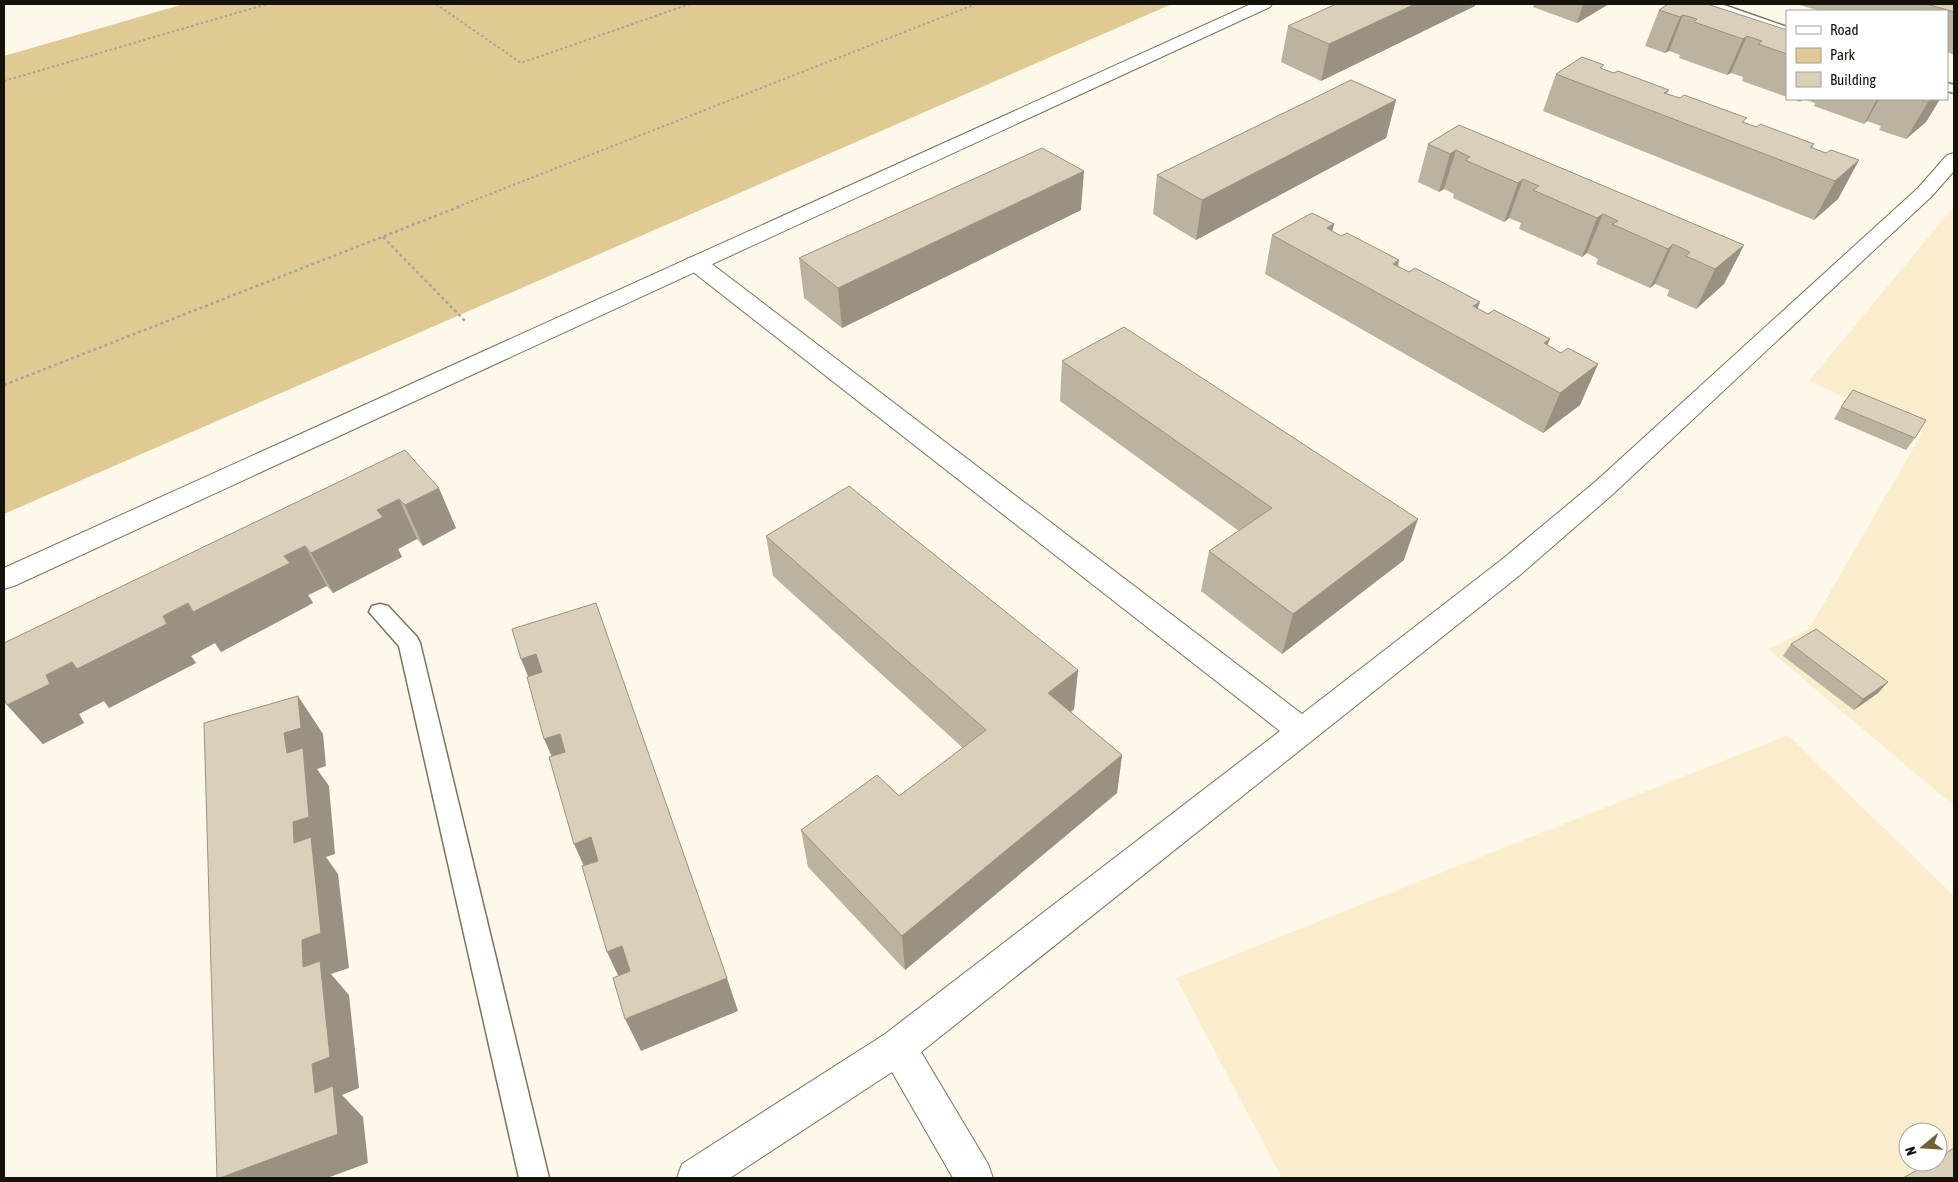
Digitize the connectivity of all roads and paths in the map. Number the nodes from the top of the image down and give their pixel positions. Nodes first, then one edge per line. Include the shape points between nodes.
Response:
1 (267, 4) edge
2 (436, 4) edge
3 (690, 4) edge
4 (976, 4) edge
5 (1264, 4) edge
6 (1710, 4) edge
7 (1786, 31) edge
8 (4, 81) edge
9 (1954, 159) edge
10 (383, 237) junction
11 (696, 263) junction
12 (466, 322) dead end
13 (4, 385) edge
14 (4, 579) edge
15 (380, 612) dead end
16 (1302, 732) junction
17 (898, 1047) junction
18 (534, 1178) edge
19 (696, 1178) edge
20 (974, 1178) edge

1 - 8 path
2 - 3 path via 521,62
4 - 10 path
5 - 11 street
6 - 7 lane
9 - 16 street via 1925,192 1604,488 1510,568
10 - 12 path
10 - 13 path
11 - 14 street
11 - 16 street
15 - 18 lane via 409,643
16 - 17 street
17 - 19 street
17 - 20 street

